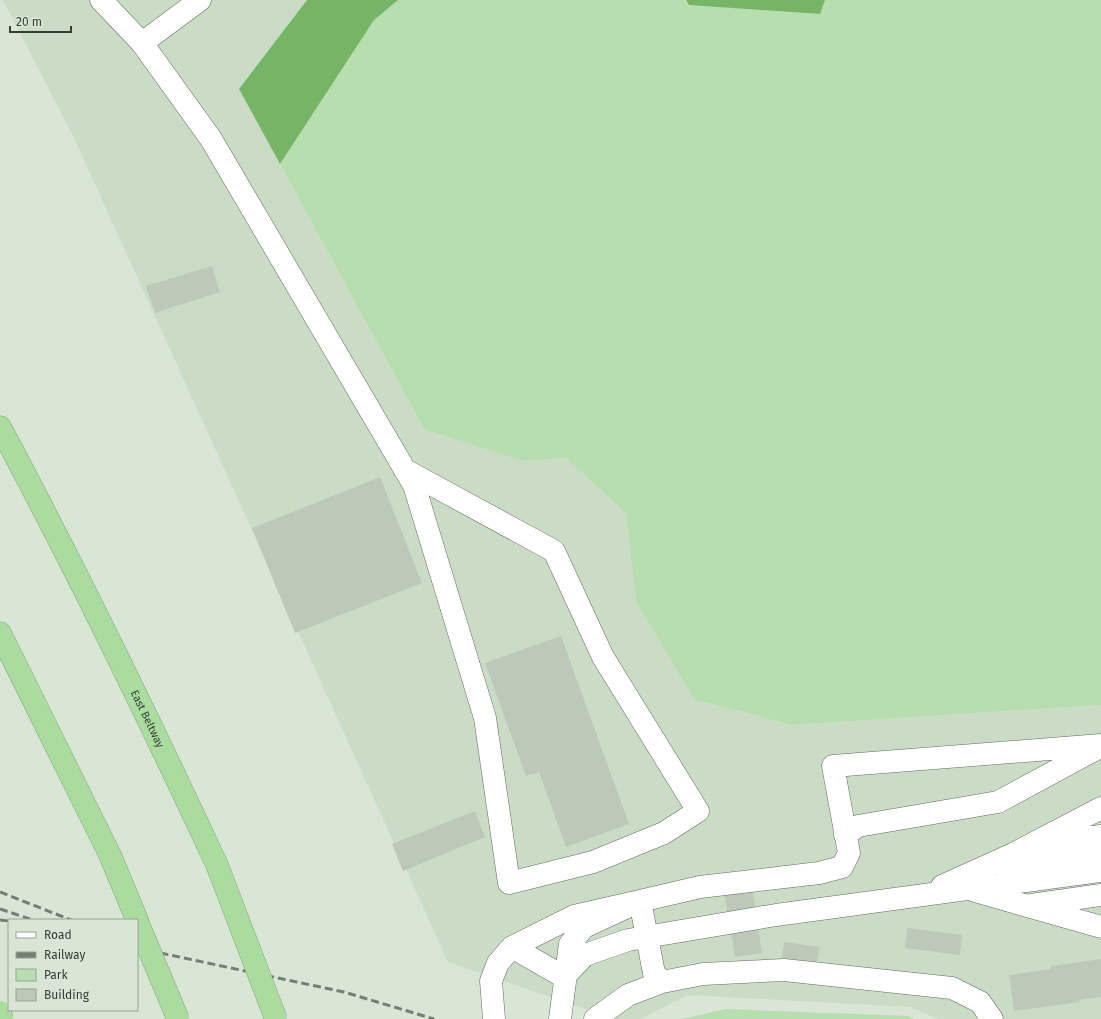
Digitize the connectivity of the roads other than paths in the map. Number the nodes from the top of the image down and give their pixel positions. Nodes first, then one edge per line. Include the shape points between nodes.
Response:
1 (101, 0) edge
2 (200, 0) edge
3 (142, 43) junction
4 (0, 427) edge
5 (405, 470) junction
6 (0, 633) edge
7 (1101, 746) edge
8 (1100, 813) edge
9 (845, 835) junction
10 (1101, 836) edge
11 (1031, 845) junction
12 (1101, 852) edge
13 (980, 869) junction
14 (1101, 871) edge
15 (968, 889) junction
16 (1101, 895) edge
17 (920, 896) junction
18 (640, 901) junction
19 (1024, 906) junction
20 (1101, 911) edge
21 (1062, 917) junction
22 (137, 919) edge
23 (138, 922) edge
24 (1101, 927) edge
25 (646, 936) junction
26 (512, 947) junction
27 (564, 977) junction
28 (662, 982) junction
29 (0, 1012) edge
30 (1, 1018) edge
31 (10, 1019) edge
32 (178, 1019) edge
33 (276, 1019) edge
34 (494, 1019) edge
35 (560, 1019) edge
36 (595, 1019) edge
37 (992, 1019) edge

1 - 3 street
2 - 3 street
3 - 5 street via 211,139
4 - 33 highway, East Beltway, bridge via 72,563 150,720 217,865
5 - 5 street via 414,485 485,718 509,883 593,862 664,832 698,811 603,657 554,551
6 - 22 highway via 110,855
7 - 9 street via 998,802 858,826
7 - 9 street via 833,766
8 - 11 street
9 - 18 street via 849,853 842,867 819,873 700,887
10 - 11 street
11 - 13 street
12 - 13 street
13 - 17 street
14 - 15 street
15 - 17 street
15 - 19 street
16 - 19 street
17 - 25 street via 776,915
18 - 25 street
18 - 26 street via 574,916
18 - 27 street via 584,927 570,944
19 - 21 street
20 - 21 street
21 - 24 street
23 - 32 highway, bridge
25 - 27 street via 585,955
25 - 28 street via 654,973
26 - 27 street
26 - 34 street via 498,963 491,981
27 - 35 street
28 - 36 street via 628,995
28 - 37 street via 703,974 784,970 952,988 980,1002
29 - 30 highway, bridge
30 - 31 street

